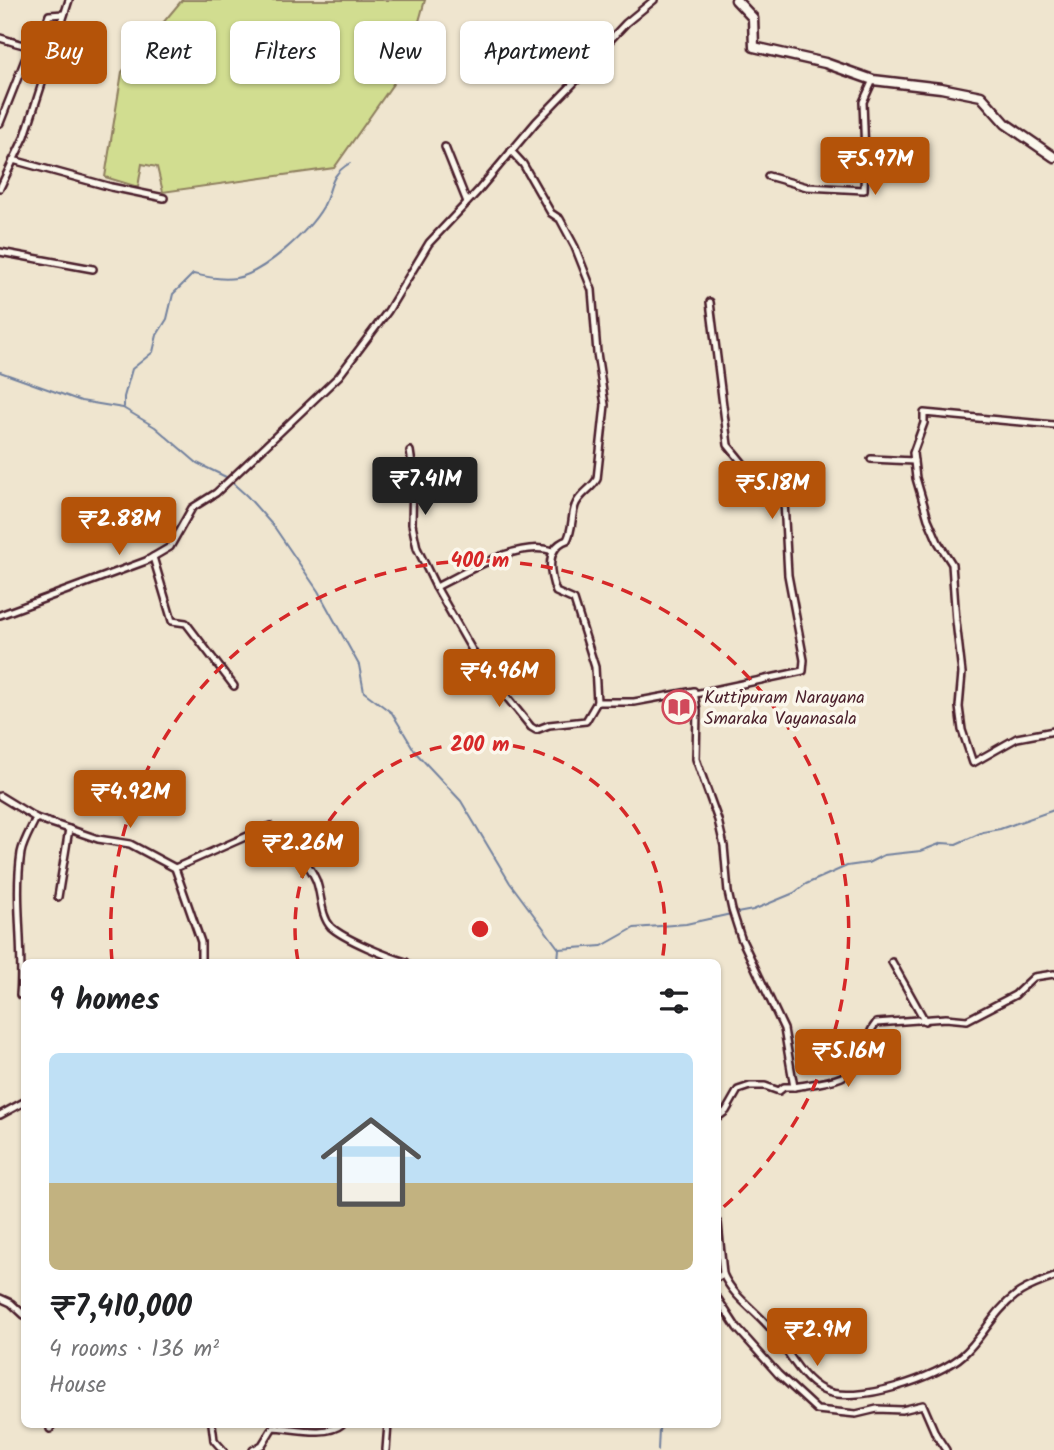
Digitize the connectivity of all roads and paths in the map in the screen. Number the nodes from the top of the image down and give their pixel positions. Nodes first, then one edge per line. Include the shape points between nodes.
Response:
1 (69, 0) edge
2 (654, 0) edge
3 (736, 0) edge
4 (64, 14) junction
5 (48, 21) edge
6 (0, 38) edge
7 (21, 44) edge
8 (21, 70) edge
9 (873, 79) junction
10 (0, 123) edge
11 (445, 148) dead end
12 (512, 150) junction
13 (1054, 157) edge
14 (13, 160) junction
15 (0, 164) edge
16 (10, 167) junction
17 (768, 176) dead end
18 (0, 188) edge
19 (164, 198) dead end
20 (467, 202) junction
21 (0, 252) edge
22 (93, 269) dead end
23 (710, 302) dead end
24 (1054, 425) edge
25 (410, 451) dead end
26 (871, 458) dead end
27 (914, 461) junction
28 (553, 551) junction
29 (153, 557) junction
30 (436, 587) junction
31 (0, 615) edge
32 (234, 686) dead end
33 (695, 694) junction
34 (597, 702) junction
35 (1054, 731) edge
36 (0, 796) edge
37 (36, 818) junction
38 (69, 829) junction
39 (175, 868) junction
40 (58, 897) dead end
41 (201, 959) edge
42 (399, 959) edge
43 (892, 962) dead end
44 (1054, 974) edge
45 (20, 995) dead end
46 (925, 1021) junction
47 (793, 1087) junction
48 (21, 1104) edge
49 (0, 1115) edge
50 (721, 1115) edge
51 (721, 1277) edge
52 (1054, 1277) edge
53 (0, 1298) edge
54 (721, 1304) edge
55 (21, 1312) edge
56 (813, 1383) junction
57 (806, 1398) junction
58 (212, 1428) edge
59 (273, 1428) edge
60 (290, 1428) edge
61 (337, 1428) edge
62 (388, 1428) edge
63 (223, 1450) edge
64 (253, 1450) edge
65 (386, 1450) edge
66 (946, 1450) edge

1 - 4 street
2 - 12 street via 626,23
3 - 9 main road via 752,18 754,47
4 - 5 street via 50,15
4 - 14 street
6 - 7 street
8 - 10 street
9 - 13 main road via 981,96 1006,124
9 - 17 street via 863,102 864,190 807,187
11 - 20 street
12 - 20 street
12 - 28 street via 551,213 560,219 592,290 604,387 597,479 575,505 567,540
14 - 16 street
14 - 19 street
15 - 16 street
16 - 18 street
20 - 29 street via 429,243 388,311 339,376 233,478 192,508 170,547
21 - 22 street
23 - 33 street via 727,444 750,472 784,501 788,575 804,660 803,671
24 - 27 street via 923,413
25 - 30 street via 411,524
26 - 27 street
27 - 35 street via 928,519 952,564 962,673 959,707 973,763 1017,738
28 - 30 street via 541,547 499,556
28 - 34 street via 552,581 556,592 574,600 594,667
29 - 31 street
29 - 32 street via 172,621 186,623
30 - 34 street via 480,664 531,727 536,730 586,721
33 - 34 street
33 - 47 street via 696,759 718,820 732,910 783,1029
36 - 37 street
37 - 38 street
37 - 45 street via 21,851
38 - 39 street via 130,844
38 - 40 street
39 - 41 street via 201,942
39 - 42 street via 270,826 296,848 311,870 331,927
43 - 46 street
44 - 46 street via 1034,977 1015,995 967,1020
46 - 47 street via 876,1023 868,1033 868,1052 856,1068 838,1080
47 - 50 street via 738,1090
48 - 49 street
51 - 56 street via 776,1334
52 - 56 street via 1017,1294 977,1341 939,1369 873,1394 831,1394
53 - 55 street
54 - 57 street via 778,1374
56 - 57 street
57 - 66 street via 817,1410 856,1415 923,1405
58 - 63 street via 214,1440
59 - 64 street
60 - 61 street
62 - 65 street

